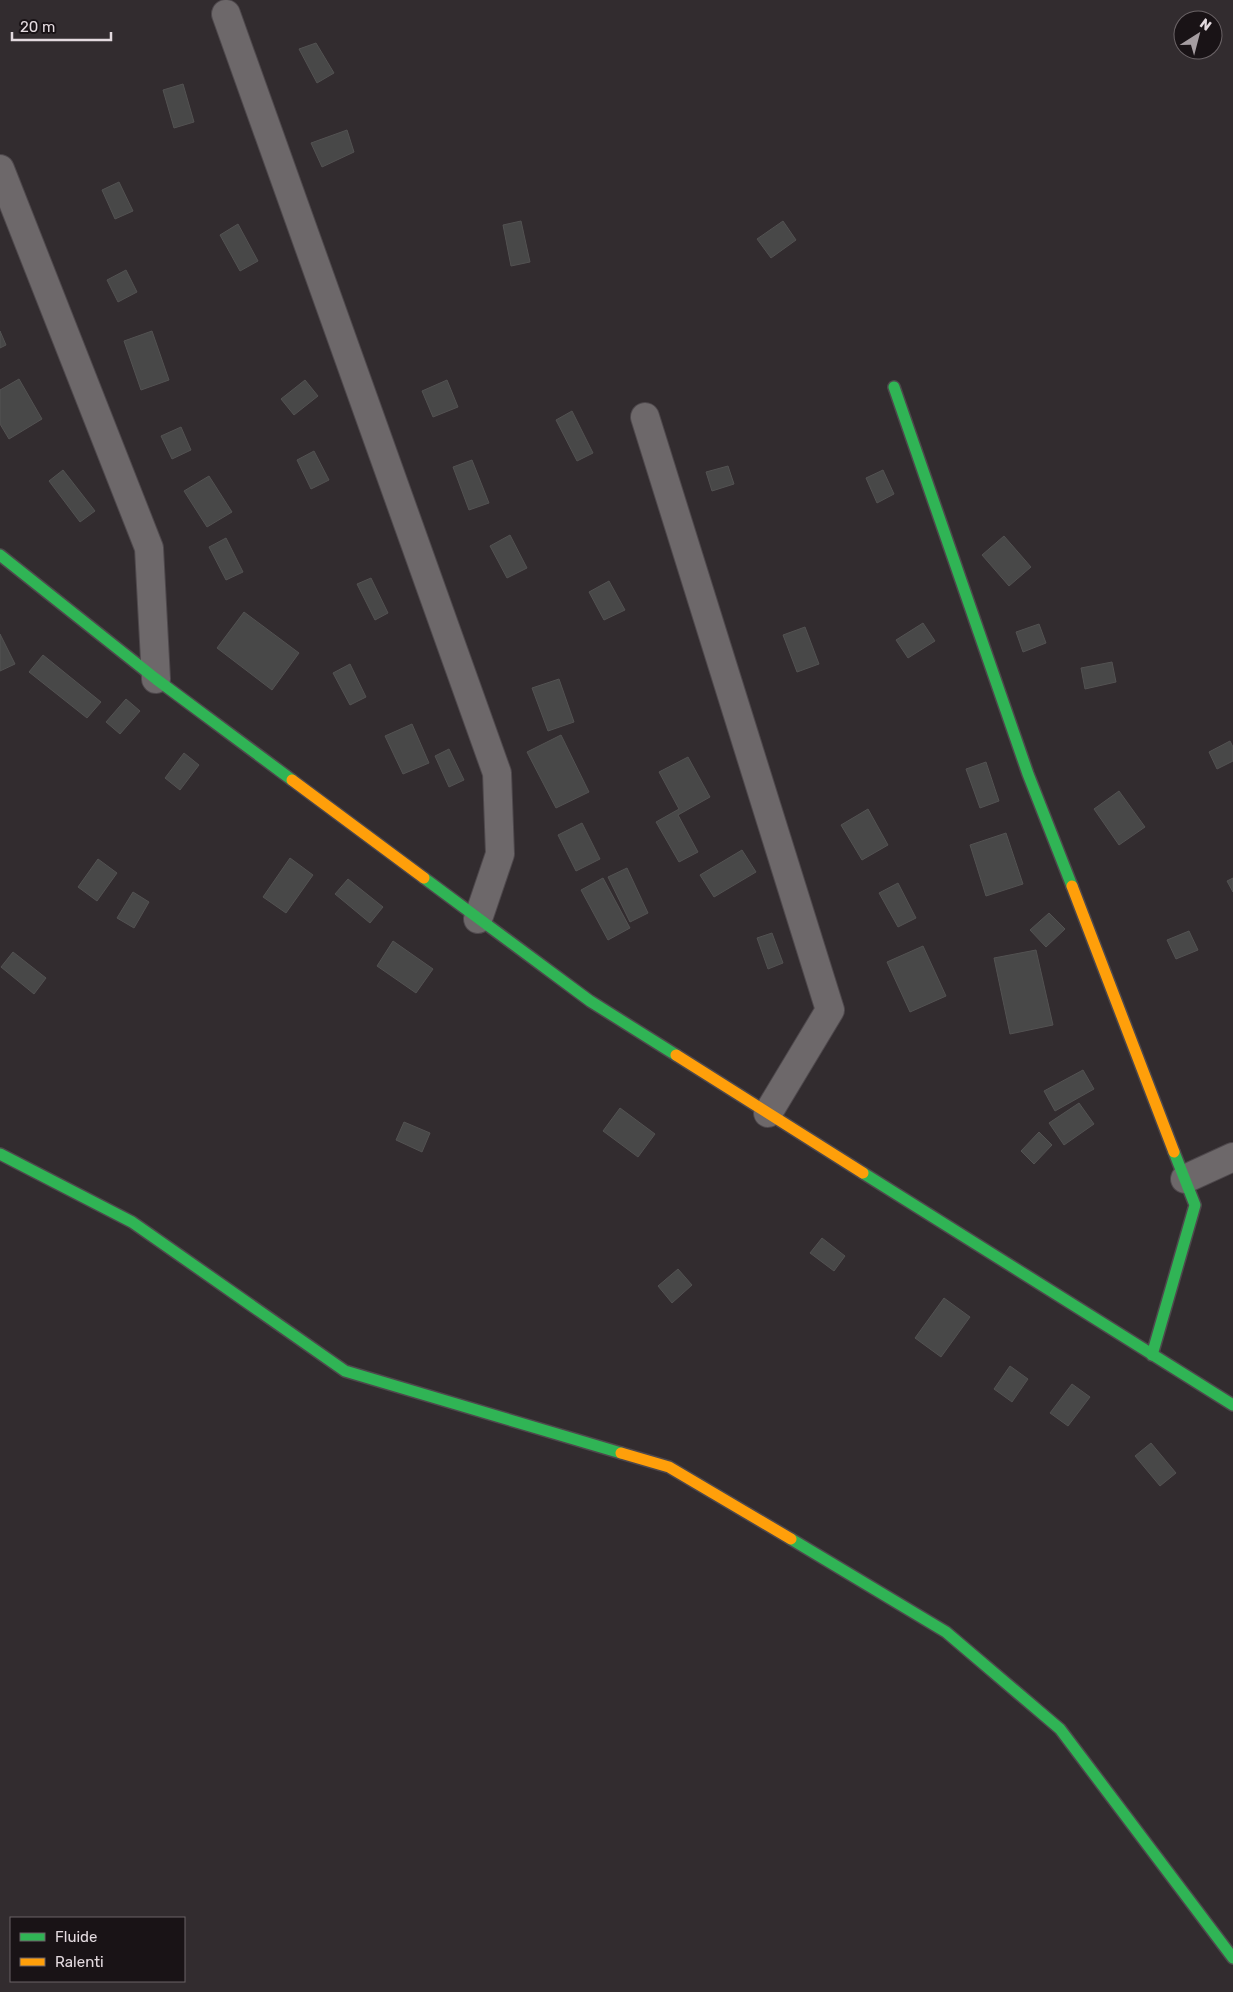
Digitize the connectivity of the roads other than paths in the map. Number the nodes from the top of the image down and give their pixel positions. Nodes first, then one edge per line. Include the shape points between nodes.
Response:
1 (226, 14) dead end
2 (0, 169) edge
3 (894, 386) dead end
4 (646, 417) dead end
5 (0, 555) edge
6 (156, 679) junction
7 (478, 919) junction
8 (768, 1113) junction
9 (0, 1154) edge
10 (1233, 1157) edge
11 (1185, 1179) junction
12 (1152, 1354) junction
13 (1233, 1405) edge
14 (1233, 1958) edge

1 - 7 street via 497,772 500,854
2 - 6 street via 149,548
3 - 11 street via 1028,774
4 - 8 street via 830,1010
5 - 6 street
6 - 7 street
7 - 8 street via 590,1001
8 - 12 street
9 - 14 street via 132,1222 345,1371 669,1467 946,1632 1060,1729
10 - 11 street
11 - 12 street via 1195,1205
12 - 13 street

